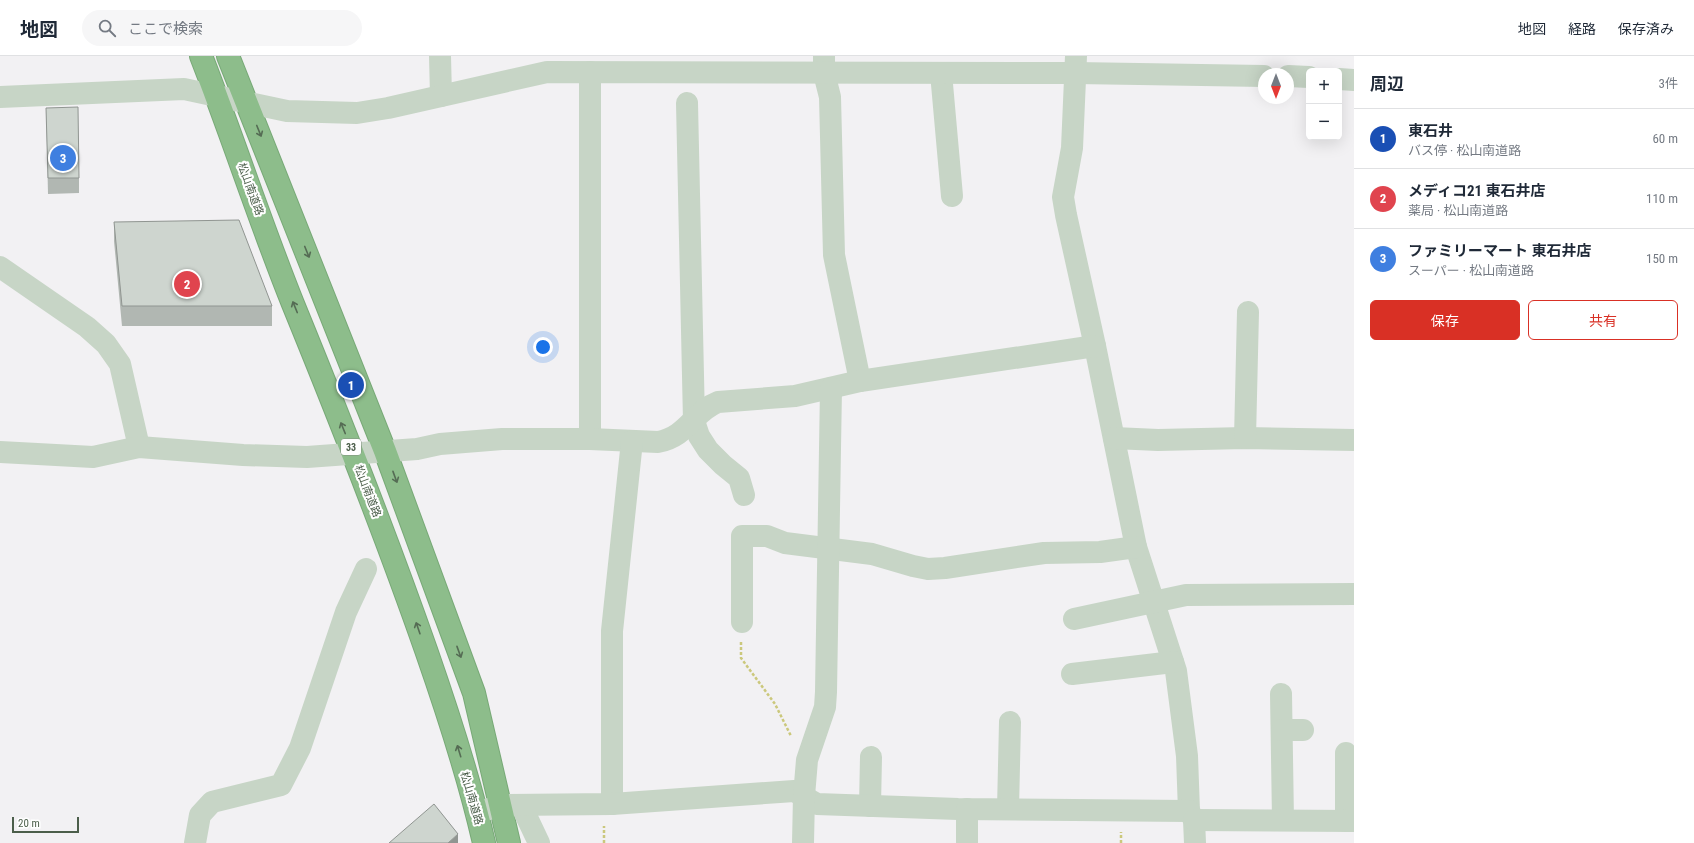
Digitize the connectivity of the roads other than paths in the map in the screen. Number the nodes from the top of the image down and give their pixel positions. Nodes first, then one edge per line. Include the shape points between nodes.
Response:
1 (201, 56) edge
2 (228, 56) edge
3 (440, 56) edge
4 (548, 64) edge
5 (824, 64) edge
6 (1076, 65) edge
7 (590, 72) junction
8 (941, 73) junction
9 (1258, 76) edge
10 (1294, 76) edge
11 (1306, 77) edge
12 (1342, 79) edge
13 (1354, 80) edge
14 (216, 96) junction
15 (441, 96) junction
16 (0, 97) edge
17 (248, 103) junction
18 (687, 103) dead end
19 (952, 196) dead end
20 (0, 267) edge
21 (1248, 312) dead end
22 (1095, 346) junction
23 (860, 381) junction
24 (831, 388) junction
25 (694, 420) junction
26 (1114, 438) junction
27 (1245, 438) junction
28 (590, 439) junction
29 (1354, 440) edge
30 (632, 441) junction
31 (139, 447) junction
32 (385, 451) junction
33 (0, 452) edge
34 (354, 453) junction
35 (744, 495) dead end
36 (1136, 548) junction
37 (829, 549) junction
38 (366, 569) dead end
39 (1354, 594) edge
40 (1154, 602) junction
41 (1074, 619) dead end
42 (742, 622) road end
43 (1173, 662) junction
44 (1072, 674) dead end
45 (1281, 694) dead end
46 (1010, 722) dead end
47 (1282, 730) junction
48 (1303, 730) dead end
49 (1346, 753) dead end
50 (871, 757) dead end
51 (804, 796) junction
52 (612, 804) junction
53 (511, 805) junction
54 (870, 806) junction
55 (967, 809) junction
56 (1008, 809) junction
57 (477, 813) junction
58 (1192, 815) junction
59 (1283, 820) junction
60 (1350, 821) edge
61 (195, 843) edge
62 (484, 843) edge
63 (509, 843) edge
64 (539, 843) edge
65 (803, 843) edge
66 (967, 843) edge
67 (1195, 843) edge

1 - 14 highway, 松山南道路 / 33
2 - 17 highway
3 - 15 street
4 - 7 street
4 - 15 street
5 - 7 street
5 - 8 street
5 - 23 street via 830,97 834,255
6 - 8 street
6 - 9 street
6 - 22 street via 1072,148 1063,197
7 - 28 street
8 - 19 street
10 - 11 street
12 - 13 street
14 - 16 street via 184,88
14 - 17 street
34 -> 14 highway, 松山南道路 / 33 via 288,291
15 - 17 street via 358,113 287,111
17 -> 32 highway
18 - 25 street
20 - 31 street via 87,327 106,344 120,364
21 - 27 street
22 - 23 street
22 - 26 street
23 - 24 street
24 - 25 street via 795,396 718,402
24 - 37 street
25 - 30 street via 678,435 668,440
25 - 35 street via 699,436 708,450 739,478
26 - 27 street
26 - 36 street
27 - 29 street
28 - 30 street
28 - 32 street via 502,439
30 - 52 street via 612,631
31 - 33 street via 93,457
31 - 34 street via 274,457
32 - 34 street
32 -> 53 highway via 474,693
57 -> 34 highway, 松山南道路 / 33 via 450,720
36 - 37 street via 1100,552 1044,553 928,569 872,554
36 - 40 street
37 - 42 street via 785,543 766,536 742,536
37 - 51 street via 825,707 807,760
38 - 61 street via 346,612 300,748 281,786 212,802 200,815
39 - 40 street via 1186,595
40 - 41 street
40 - 43 street
43 - 44 street
43 - 58 street via 1182,711
45 - 47 street
46 - 56 street
47 - 48 street
47 - 59 street
49 - 60 street
50 - 54 street
51 - 52 street via 794,791
51 - 54 street via 817,804
51 - 65 street
52 - 53 street
53 - 57 street
53 - 63 highway
53 - 64 street
54 - 55 street
55 - 56 street
55 - 66 street
56 - 58 street
57 - 62 highway, 松山南道路 / 33
58 - 59 street
58 - 67 street
59 - 60 street

